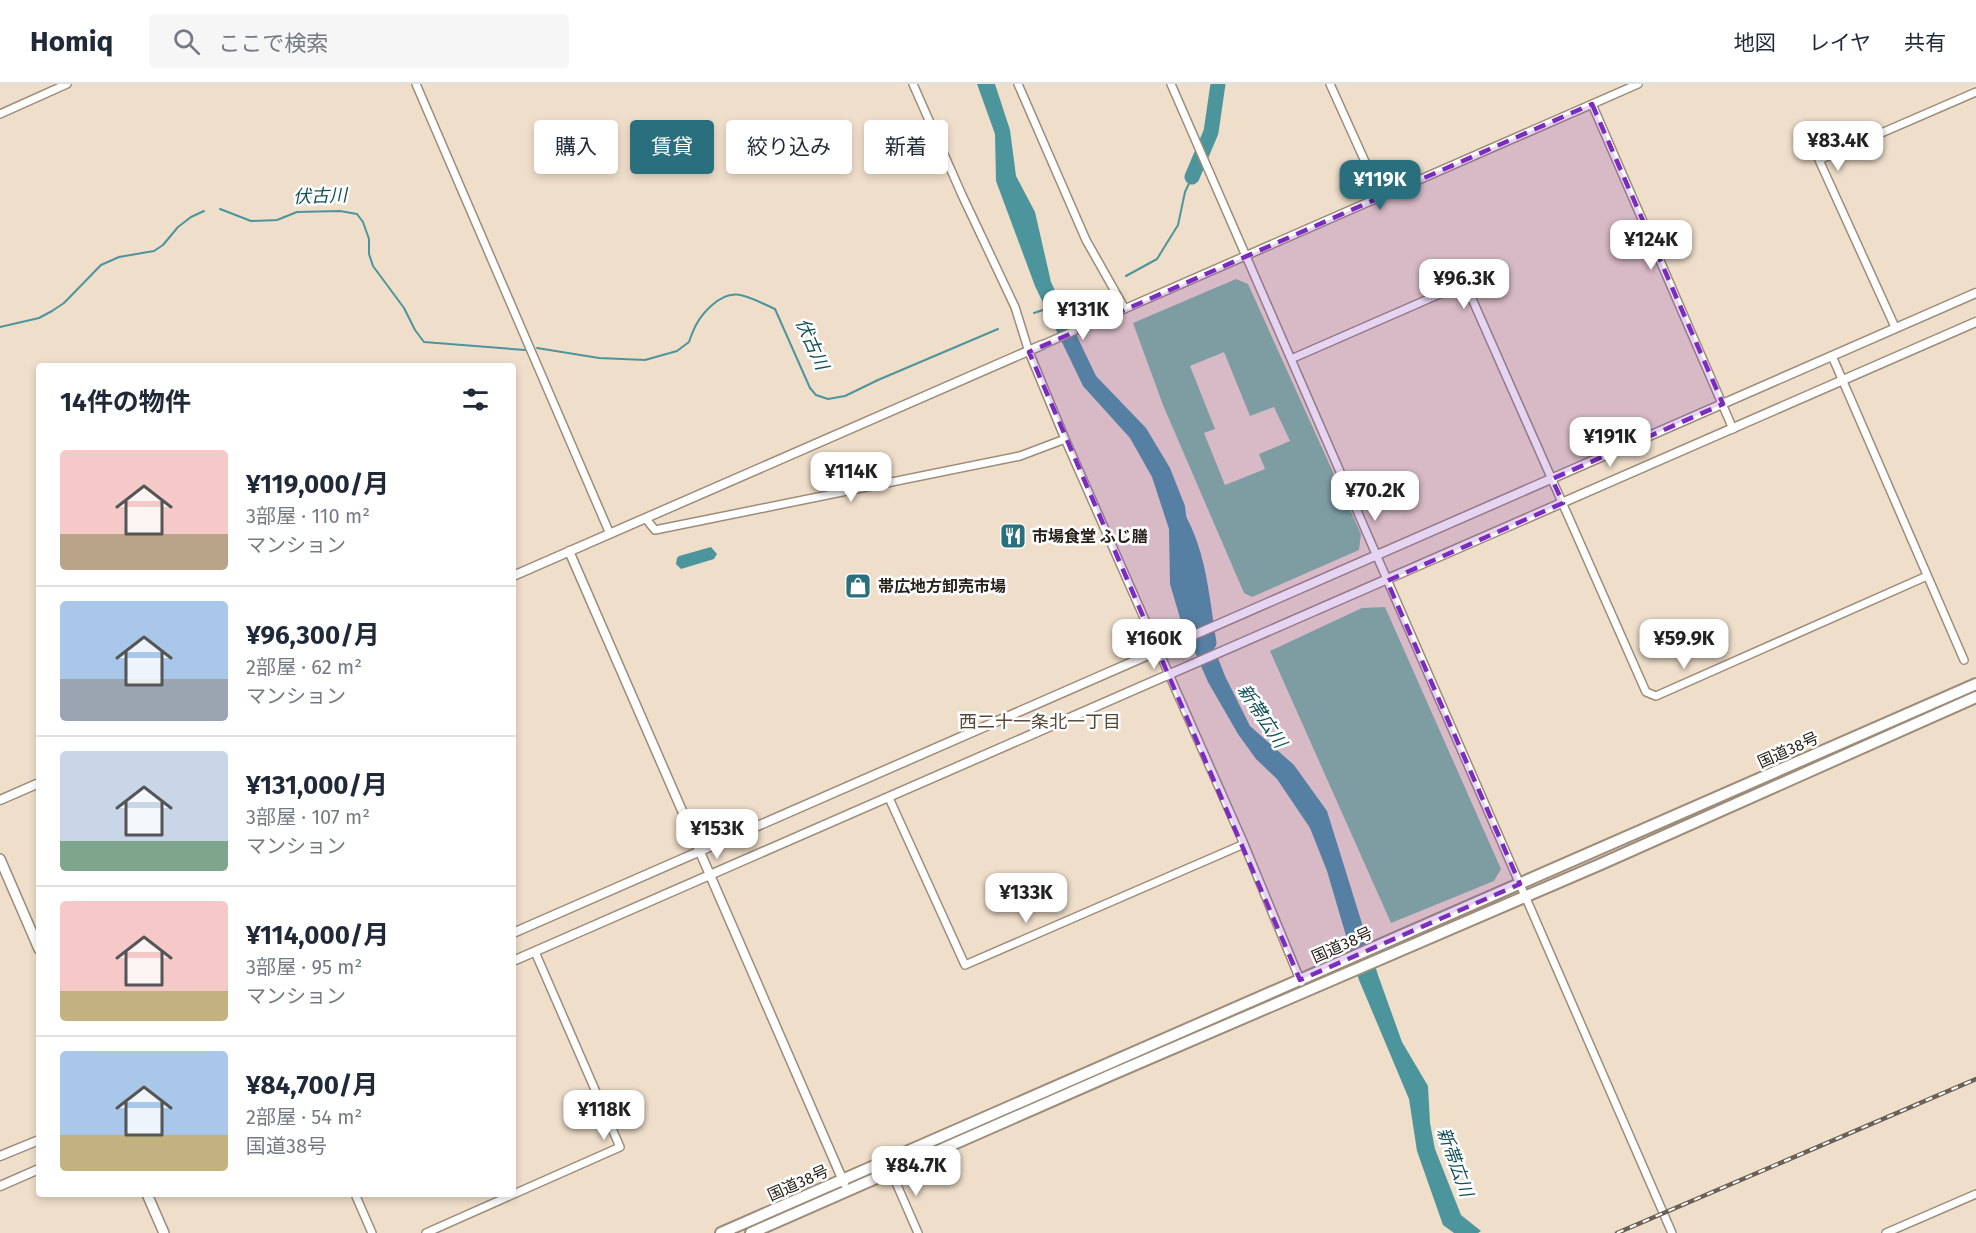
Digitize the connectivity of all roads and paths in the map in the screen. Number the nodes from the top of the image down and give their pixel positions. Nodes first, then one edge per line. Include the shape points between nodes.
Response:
1 (67, 84) edge
2 (416, 84) edge
3 (914, 84) edge
4 (1018, 84) edge
5 (1171, 84) edge
6 (1330, 84) edge
7 (1638, 84) edge
8 (1976, 92) edge
9 (1592, 104) junction
10 (0, 114) edge
11 (1381, 197) junction
12 (1246, 256) junction
13 (1976, 293) edge
14 (1125, 309) junction
15 (1976, 322) edge
16 (1895, 327) junction
17 (1042, 345) joint
18 (1029, 352) junction
19 (1832, 356) junction
20 (1291, 359) junction
21 (1843, 381) junction
22 (1723, 404) junction
23 (1734, 429) junction
24 (1065, 439) junction
25 (1552, 479) junction
26 (1563, 503) junction
27 (646, 519) junction
28 (610, 534) junction
29 (568, 551) junction
30 (1376, 555) junction
31 (516, 575) edge
32 (1927, 576) junction
33 (1387, 581) junction
34 (1158, 650) junction
35 (1964, 660) dead end
36 (1170, 675) junction
37 (1976, 684) edge
38 (1976, 697) edge
39 (36, 784) edge
40 (889, 798) junction
41 (0, 800) edge
42 (1244, 844) junction
43 (699, 851) junction
44 (0, 859) edge
45 (709, 876) junction
46 (1520, 884) junction
47 (1525, 896) junction
48 (516, 932) edge
49 (36, 936) edge
50 (535, 952) junction
51 (516, 961) edge
52 (1300, 980) junction
53 (1305, 992) junction
54 (36, 1141) edge
55 (0, 1156) edge
56 (886, 1160) junction
57 (36, 1170) edge
58 (891, 1172) junction
59 (843, 1180) junction
60 (0, 1186) edge
61 (848, 1191) junction
62 (516, 1193) edge
63 (1976, 1194) edge
64 (148, 1197) edge
65 (356, 1197) edge
66 (507, 1197) edge
67 (164, 1233) edge
68 (372, 1233) edge
69 (426, 1233) edge
70 (721, 1233) edge
71 (750, 1233) edge
72 (918, 1233) edge
73 (1672, 1233) edge
74 (1886, 1233) edge

1 - 10 street
2 - 28 street
3 - 18 street via 1015,307
4 - 14 street via 1086,240
5 - 12 street
6 - 11 street
7 - 9 street
8 - 16 street via 1819,160
9 - 11 street
9 - 22 street
11 - 12 street
12 - 14 street
12 - 20 street
13 - 16 street
14 - 17 street
15 - 21 street
16 - 19 street
17 - 18 street
18 - 24 street
18 - 27 street
19 - 21 street
19 - 22 street
20 - 25 street via 1465,283
20 - 30 street
21 - 23 street
21 - 32 street
22 - 23 street
22 - 25 street
23 - 26 street
24 - 27 street via 1020,456 655,530
24 - 34 street
25 - 26 street
25 - 30 street
26 - 32 street via 1646,692 1656,696
26 - 33 street
27 - 28 street
28 - 29 street
29 - 31 street
29 - 43 street
30 - 33 street
30 - 34 street
32 - 35 street
33 - 36 street
33 - 46 street
34 - 36 street
34 - 43 street
36 - 40 street
36 - 42 street
37 - 46 highway, 国道38号
38 - 47 highway, 国道38号
39 - 41 street
40 - 42 street via 965,964
40 - 45 street
42 - 52 street
43 - 45 street
43 - 48 street
44 - 49 main road
45 - 50 street
45 - 59 street
46 - 47 street
46 - 52 highway, 国道38号
47 - 53 highway, 国道38号
47 - 73 street
50 - 51 street
50 - 62 street via 620,1147
52 - 53 street
52 - 56 highway, 国道38号
53 - 58 highway, 国道38号
54 - 55 street
56 - 58 street
56 - 59 highway, 国道38号
57 - 60 street
58 - 61 highway, 国道38号
58 - 72 street
59 - 61 street
59 - 70 highway, 国道38号
61 - 71 highway, 国道38号
63 - 74 street
64 - 67 main road
65 - 68 street
66 - 69 street

